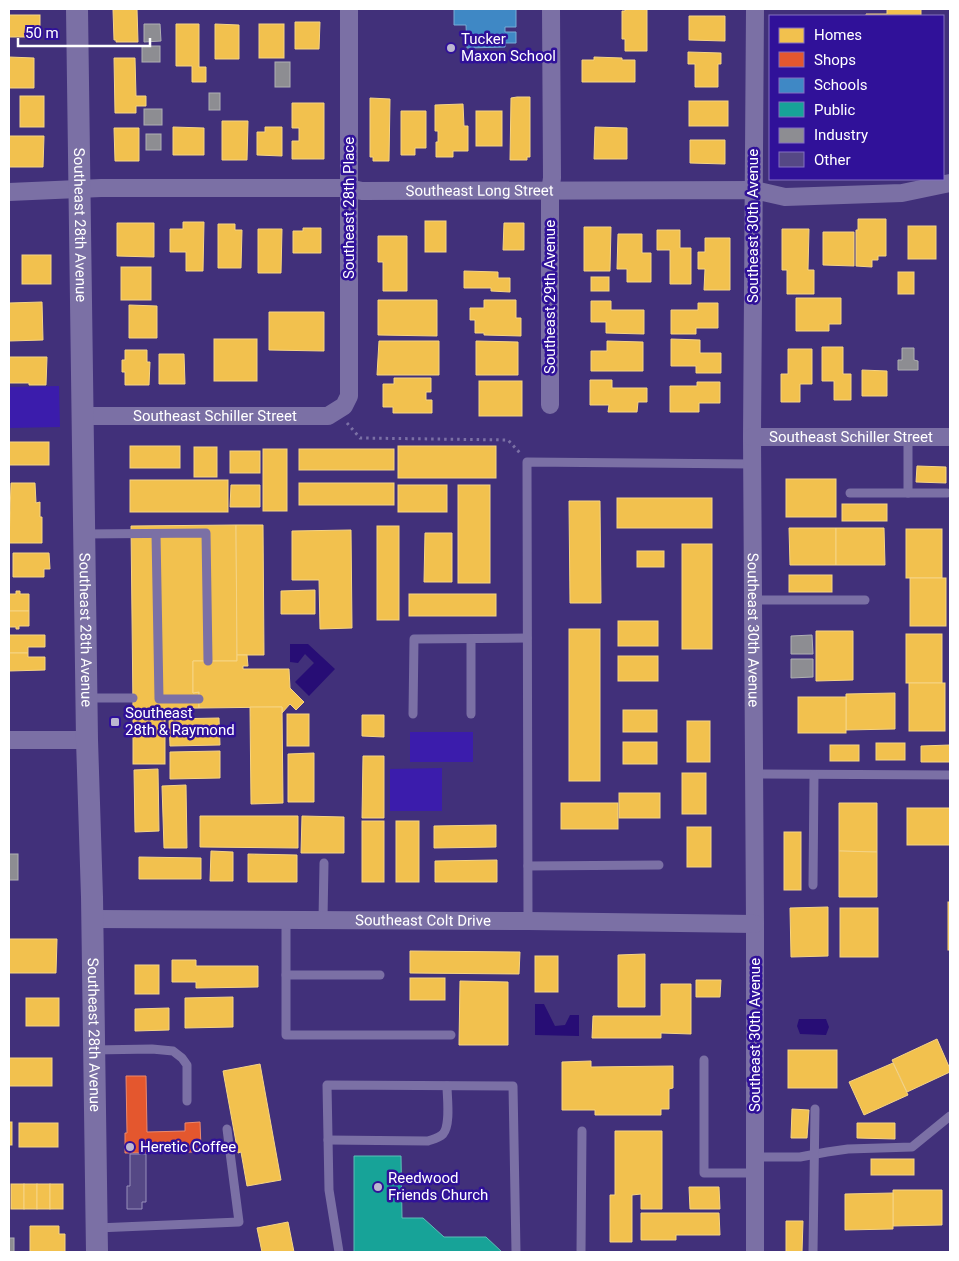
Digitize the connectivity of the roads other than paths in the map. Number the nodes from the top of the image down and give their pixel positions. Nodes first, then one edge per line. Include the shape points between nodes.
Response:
1 (77, 9) edge
2 (349, 9) edge
3 (551, 9) edge
4 (755, 9) edge
5 (950, 183) edge
6 (348, 188) junction
7 (80, 190) junction
8 (754, 190) junction
9 (9, 192) edge
10 (550, 192) junction
11 (550, 405) dead end
12 (340, 408) joint
13 (84, 416) junction
14 (752, 437) junction
15 (908, 437) junction
16 (950, 437) edge
17 (752, 464) junction
18 (850, 493) dead end
19 (908, 493) junction
20 (948, 493) dead end
21 (84, 534) junction
22 (156, 534) junction
23 (753, 600) junction
24 (865, 600) dead end
25 (527, 638) junction
26 (470, 639) junction
27 (208, 661) dead end
28 (87, 698) junction
29 (133, 698) dead end
30 (199, 699) dead end
31 (413, 714) dead end
32 (470, 714) dead end
33 (9, 740) edge
34 (87, 740) junction
35 (754, 774) junction
36 (814, 775) junction
37 (950, 775) edge
38 (324, 864) dead end
39 (659, 865) dead end
40 (528, 866) junction
41 (813, 885) dead end
42 (92, 919) junction
43 (286, 919) junction
44 (323, 919) junction
45 (528, 920) junction
46 (756, 924) junction
47 (286, 975) junction
48 (380, 975) dead end
49 (450, 1035) dead end
50 (94, 1050) junction
51 (704, 1060) dead end
52 (447, 1086) junction
53 (187, 1101) dead end
54 (815, 1109) dead end
55 (950, 1116) edge
56 (227, 1129) dead end
57 (582, 1131) dead end
58 (328, 1140) junction
59 (814, 1154) junction
60 (755, 1165) junction
61 (97, 1228) junction
62 (97, 1252) edge
63 (339, 1252) edge
64 (516, 1252) edge
65 (580, 1252) edge
66 (755, 1252) edge
67 (813, 1252) edge

1 - 7 street, Southeast 28th Avenue
2 - 6 street, Southeast 28th Place
3 - 10 street, Southeast 29th Avenue
4 - 8 street, Southeast 30th Avenue
5 - 8 street, Southeast Long Street via 883,194 785,197
6 - 7 street, Southeast Long Street
6 - 10 street, Southeast Long Street via 362,191
6 - 12 street, Southeast 28th Place via 349,396
7 - 9 street, Southeast Long Street
7 - 13 street, Southeast 28th Avenue
8 - 10 street, Southeast Long Street
8 - 14 street, Southeast 30th Avenue
10 - 11 street, Southeast 29th Avenue
12 - 13 street, Southeast Schiller Street via 328,416
13 - 21 street, Southeast 28th Avenue
14 - 15 street, Southeast Schiller Street
14 - 17 street, Southeast 30th Avenue
15 - 16 street, Southeast Schiller Street
15 - 19 lane
17 - 23 street, Southeast 30th Avenue
17 - 25 lane via 527,462
18 - 19 lane
19 - 20 lane
21 - 22 lane
21 - 28 street, Southeast 28th Avenue
22 - 27 lane via 206,534
22 - 30 lane via 159,699
23 - 24 lane
23 - 35 street, Southeast 30th Avenue
25 - 26 lane
25 - 40 lane
26 - 31 lane via 414,639
26 - 32 lane
28 - 29 lane
28 - 34 street, Southeast 28th Avenue
33 - 34 street
34 - 42 street, Southeast 28th Avenue
35 - 36 lane
35 - 46 street, Southeast 30th Avenue
36 - 37 lane
36 - 41 lane
38 - 44 lane
39 - 40 lane
40 - 45 lane
42 - 43 street, Southeast Colt Drive
42 - 50 street, Southeast 28th Avenue
43 - 44 street, Southeast Colt Drive
43 - 47 lane
44 - 45 street, Southeast Colt Drive
45 - 46 street, Southeast Colt Drive
46 - 60 street, Southeast 30th Avenue
47 - 48 lane
47 - 49 lane via 286,1035
50 - 53 lane via 173,1051 187,1066
50 - 61 street, Southeast 28th Avenue
51 - 60 lane via 704,1172
52 - 58 lane via 447,1126 438,1138 428,1141
52 - 58 lane via 327,1085
52 - 64 lane via 513,1086
54 - 59 lane
55 - 59 lane via 912,1147
56 - 61 lane via 239,1222
57 - 65 lane
58 - 63 lane via 329,1190
59 - 60 lane
59 - 67 lane
60 - 66 street, Southeast 30th Avenue
61 - 62 street, Southeast 28th Avenue

